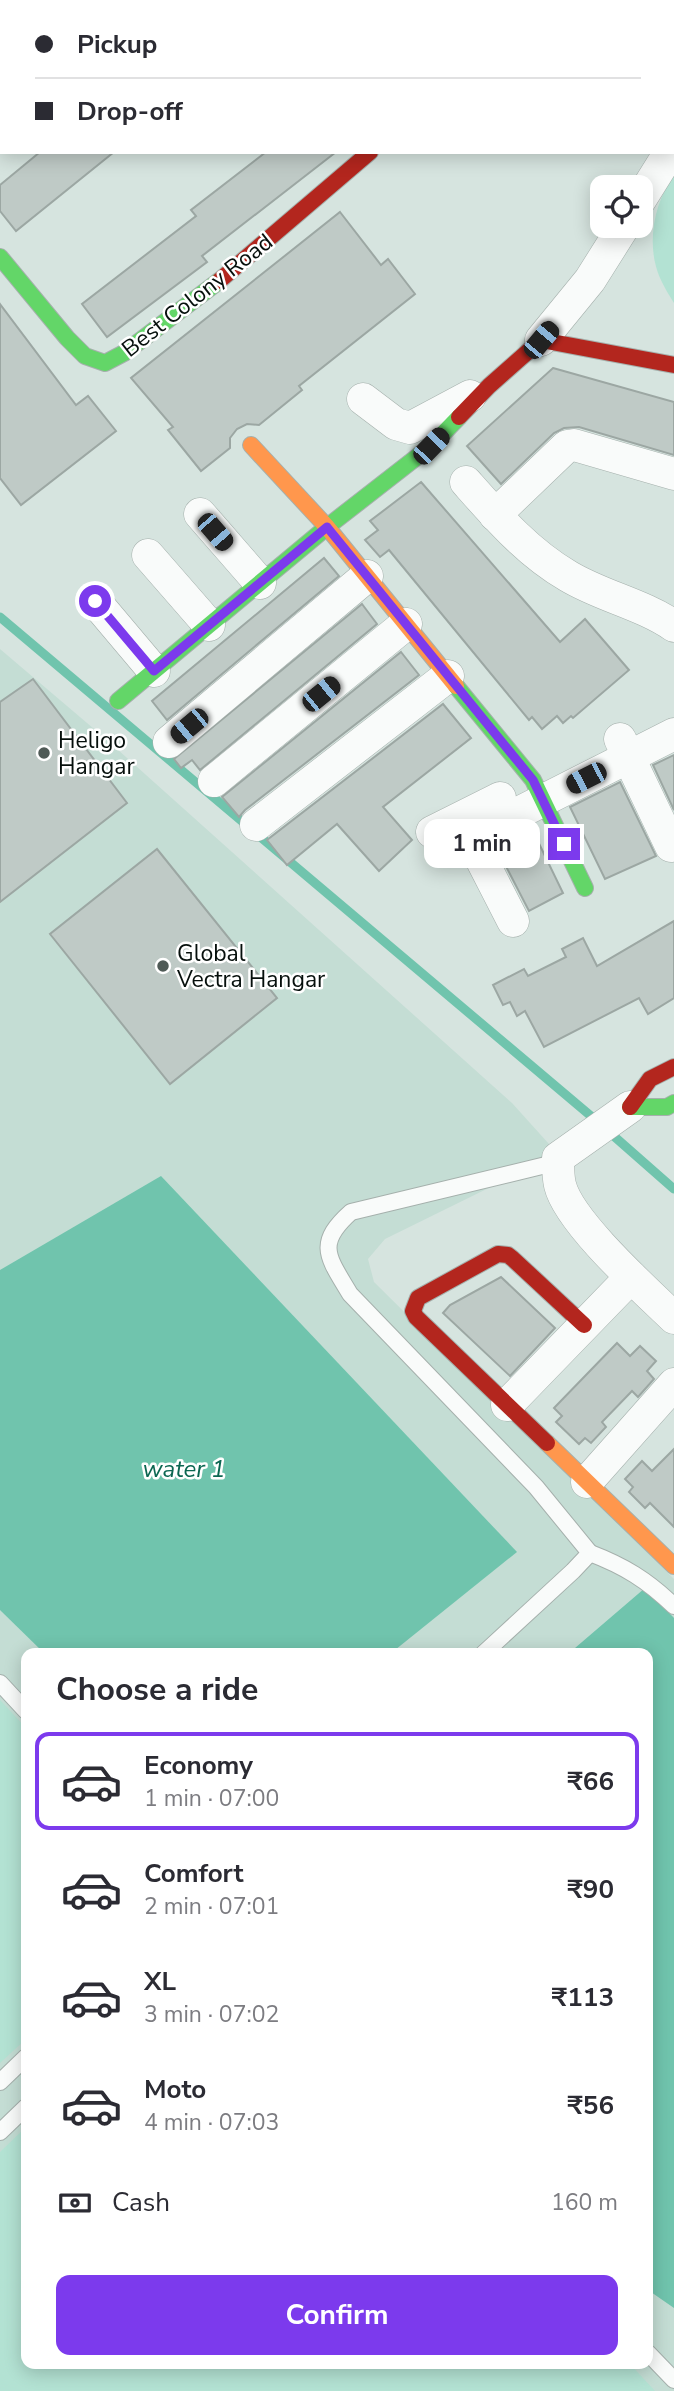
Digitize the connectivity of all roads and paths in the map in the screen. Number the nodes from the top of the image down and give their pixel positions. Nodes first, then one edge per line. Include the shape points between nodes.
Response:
1 (368, 154) edge
2 (669, 154) edge
3 (653, 179) edge
4 (616, 238) edge
5 (0, 257) edge
6 (541, 340) junction
7 (674, 365) edge
8 (488, 386) junction
9 (363, 399) dead end
10 (251, 445) dead end
11 (674, 474) edge
12 (466, 482) dead end
13 (200, 514) dead end
14 (503, 514) junction
15 (327, 527) junction
16 (148, 555) dead end
17 (367, 576) junction
18 (260, 583) junction
19 (95, 601) dead end
20 (406, 624) junction
21 (209, 625) junction
22 (674, 626) edge
23 (154, 671) junction
24 (448, 676) junction
25 (118, 701) dead end
26 (674, 712) edge
27 (674, 734) edge
28 (169, 742) dead end
29 (624, 747) junction
30 (214, 781) dead end
31 (538, 790) junction
32 (256, 825) dead end
33 (432, 832) dead end
34 (671, 846) dead end
35 (585, 888) dead end
36 (513, 921) dead end
37 (674, 1067) edge
38 (674, 1103) edge
39 (625, 1110) junction
40 (563, 1154) junction
41 (631, 1277) junction
42 (674, 1318) edge
43 (584, 1325) junction
44 (674, 1384) edge
45 (507, 1405) junction
46 (587, 1482) junction
47 (590, 1553) junction
48 (671, 1556) edge
49 (674, 1606) edge
50 (489, 1648) edge
51 (0, 1683) edge
52 (21, 1706) edge
53 (21, 2062) edge
54 (0, 2082) edge
55 (21, 2112) edge
56 (0, 2132) edge
57 (653, 2358) edge
58 (674, 2380) edge

1 - 5 street, Best Colony Road via 229,274 105,363 85,356 76,347
2 - 3 street
4 - 6 street via 590,280
6 - 7 street
6 - 8 street
8 - 9 street via 410,428 396,424
8 - 15 street via 431,446
10 - 15 street
11 - 14 street via 567,446
12 - 14 street
13 - 18 street
14 - 22 street via 546,562 570,578
15 - 17 street
15 - 18 street
16 - 21 street
17 - 20 street
17 - 28 street
18 - 21 street
19 - 23 street
20 - 24 street
20 - 30 street
21 - 23 street
23 - 25 street
24 - 31 street
24 - 32 street
26 - 29 street
27 - 29 street
29 - 31 street
29 - 34 street
31 - 33 street
31 - 35 street
31 - 36 street via 472,840
37 - 39 street via 649,1079
38 - 39 street
39 - 40 street
40 - 41 street via 560,1186 571,1209
40 - 47 lane via 546,1165 351,1212 335,1227 329,1241 330,1260 350,1294 536,1487
41 - 42 street
41 - 43 street
43 - 45 street
43 - 45 street via 504,1254 418,1298 413,1311 416,1317
44 - 46 street
45 - 46 street
46 - 48 street
47 - 49 lane via 622,1566
47 - 50 lane
51 - 52 lane
53 - 54 lane
55 - 56 lane
57 - 58 lane

